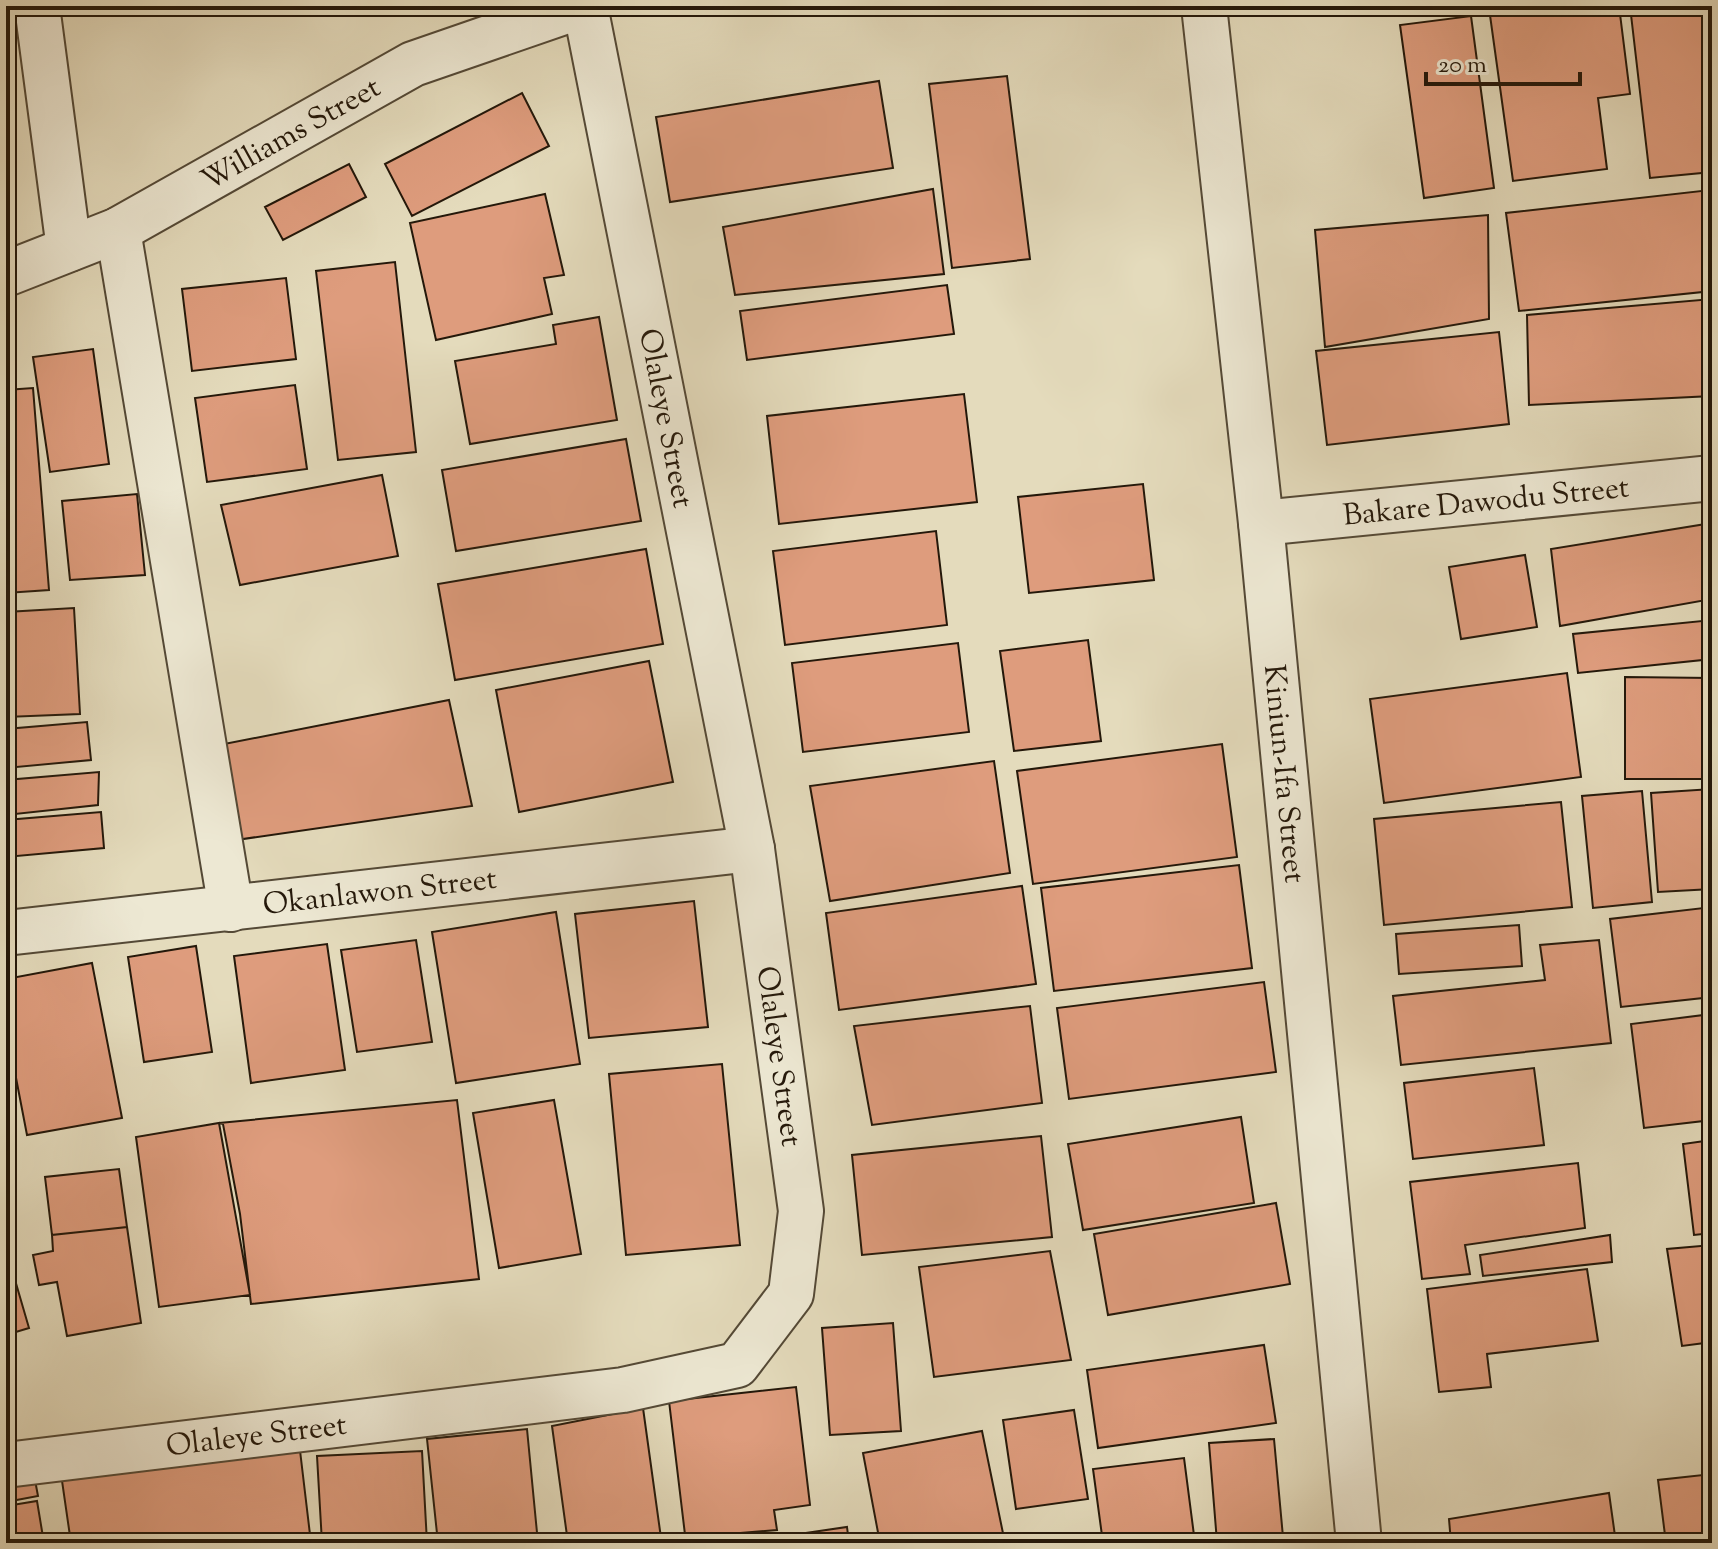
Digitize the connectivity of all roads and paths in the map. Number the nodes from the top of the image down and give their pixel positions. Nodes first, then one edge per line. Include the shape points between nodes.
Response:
1 (37, 6) edge
2 (583, 6) edge
3 (1204, 6) edge
4 (118, 230) junction
5 (69, 249) junction
6 (6, 274) edge
7 (1712, 478) edge
8 (1261, 523) junction
9 (752, 849) junction
10 (231, 909) junction
11 (6, 933) edge
12 (6, 1465) edge
13 (1359, 1543) edge

1 - 5 street
2 - 4 street, Williams Street via 413,64
2 - 9 street, Olaleye Street
3 - 8 street, Kiniun-Ifa Street
4 - 5 street, Williams Street
4 - 10 street
5 - 6 street, Williams Street
7 - 8 street, Bakare Dawodu Street
8 - 13 street, Kiniun-Ifa Street
9 - 10 street, Okanlawon Street
9 - 12 street, Olaleye Street via 801,1211 791,1294 737,1365 623,1390
10 - 11 street, Okanlawon Street

